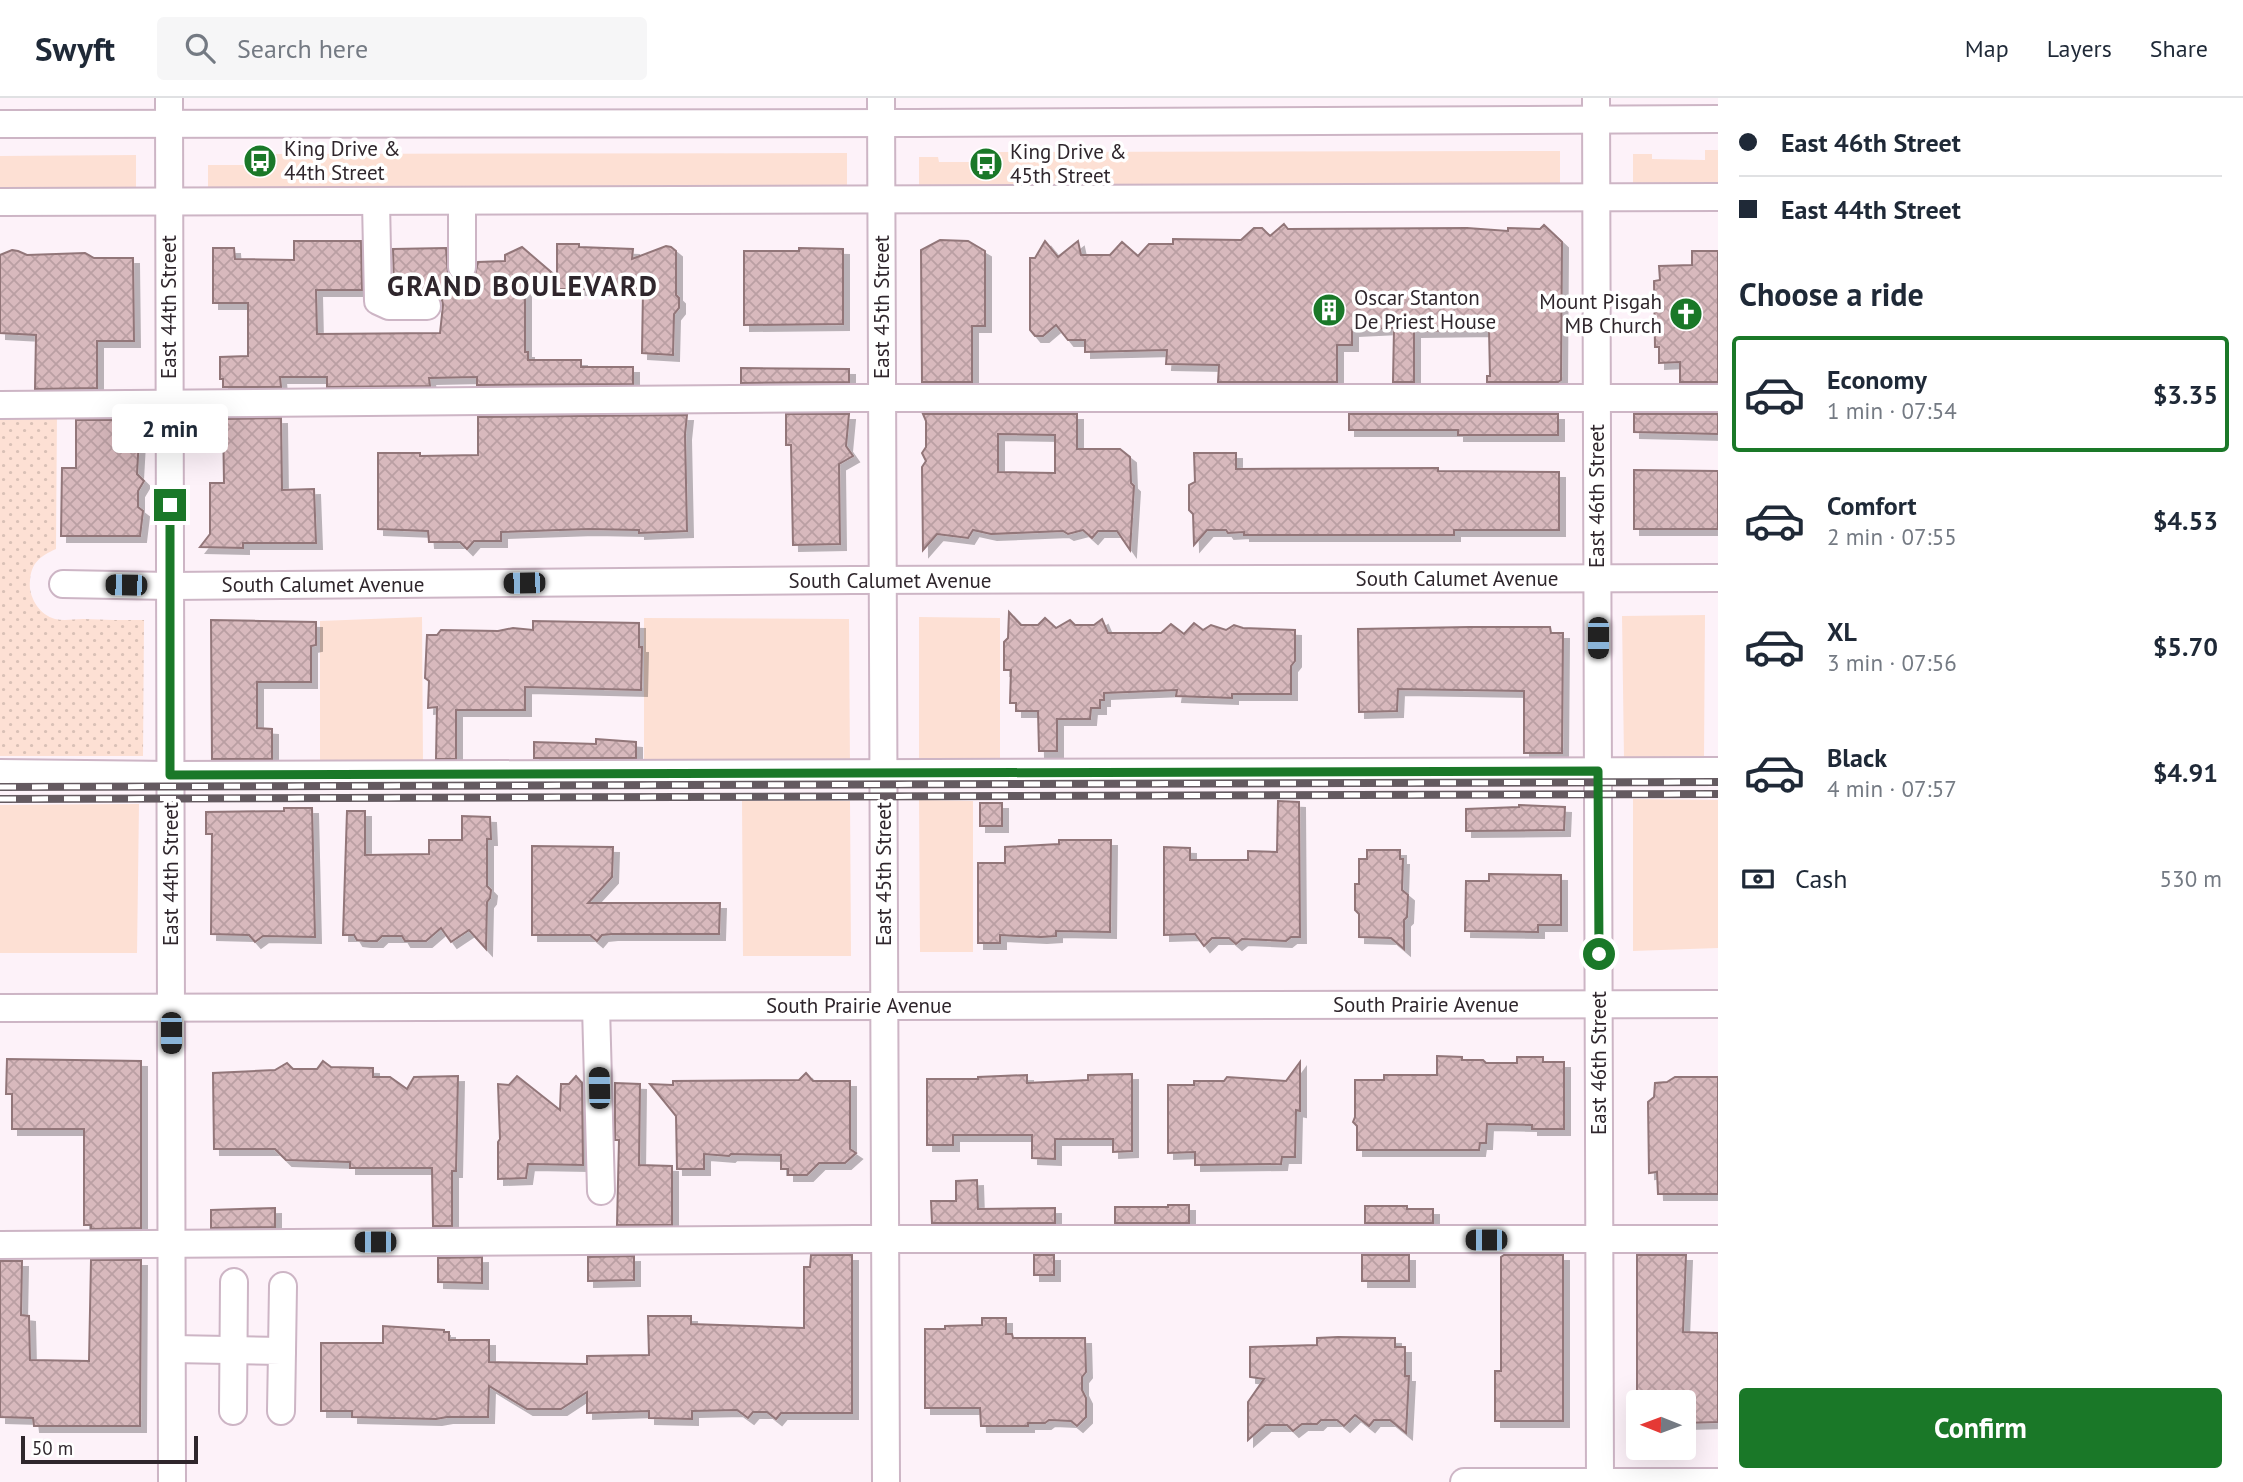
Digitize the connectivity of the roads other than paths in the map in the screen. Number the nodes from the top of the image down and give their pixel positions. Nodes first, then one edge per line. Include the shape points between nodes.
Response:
1 (1596, 108) edge
2 (169, 110) edge
3 (881, 111) edge
4 (1718, 118) edge
5 (0, 124) edge
6 (1597, 197) junction
7 (1718, 197) edge
8 (882, 199) junction
9 (376, 201) junction
10 (462, 201) junction
11 (0, 202) edge
12 (169, 202) junction
13 (462, 267) dead end
14 (427, 306) dead end
15 (882, 398) junction
16 (1597, 398) junction
17 (1718, 398) edge
18 (169, 404) junction
19 (0, 405) edge
20 (1718, 578) edge
21 (1598, 579) junction
22 (883, 580) junction
23 (63, 584) dead end
24 (170, 586) junction
25 (1598, 771) junction
26 (1718, 771) edge
27 (0, 773) edge
28 (884, 773) junction
29 (170, 775) junction
30 (1599, 1004) junction
31 (1718, 1004) edge
32 (884, 1006) junction
33 (596, 1007) junction
34 (0, 1008) edge
35 (171, 1008) junction
36 (601, 1191) dead end
37 (885, 1239) junction
38 (1718, 1239) edge
39 (1600, 1240) junction
40 (172, 1244) junction
41 (0, 1245) edge
42 (234, 1282) dead end
43 (283, 1286) dead end
44 (172, 1349) junction
45 (233, 1350) junction
46 (282, 1351) junction
47 (281, 1410) dead end
48 (233, 1411) dead end
49 (172, 1482) edge
50 (886, 1482) edge
51 (1464, 1482) edge
52 (1600, 1482) edge
53 (1718, 1482) edge

1 - 3 street
1 - 4 street
1 - 6 street, East 46th Street
2 - 3 street
2 - 5 street
2 - 12 street, East 44th Street
3 - 8 street, East 45th Street
6 - 7 street
6 - 8 street
6 - 16 street, East 46th Street
8 - 10 street
8 - 15 street, East 45th Street
9 - 10 street
9 - 12 street
9 - 14 street via 378,301 389,306
10 - 13 street
11 - 12 street
12 - 18 street, East 44th Street
15 - 16 street
15 - 18 street
15 - 22 street, East 45th Street
16 - 17 street
16 - 21 street, East 46th Street
18 - 19 street
18 - 24 street, East 44th Street
20 - 21 street, South Calumet Avenue
21 - 22 street, South Calumet Avenue
21 - 25 street, East 46th Street
22 - 24 street, South Calumet Avenue
22 - 28 street, East 45th Street
23 - 24 street, South Calumet Avenue
24 - 29 street, East 44th Street
25 - 26 street
25 - 28 street
25 - 30 street, East 46th Street
27 - 29 street
28 - 29 street
28 - 32 street, East 45th Street
29 - 35 street, East 44th Street
30 - 31 street, South Prairie Avenue
30 - 32 street, South Prairie Avenue
30 - 39 street, East 46th Street
32 - 33 street, South Prairie Avenue
32 - 37 street, East 45th Street
33 - 35 street, South Prairie Avenue
33 - 36 street
34 - 35 street, South Prairie Avenue
35 - 40 street, East 44th Street
37 - 39 street
37 - 40 street
37 - 50 street, East 45th Street
38 - 39 street
39 - 52 street, East 46th Street
40 - 41 street
40 - 44 street, East 44th Street
42 - 45 street
43 - 46 street
44 - 45 street
44 - 49 street, East 44th Street
45 - 46 street
45 - 48 street
46 - 47 street
51 - 52 street
52 - 53 street

